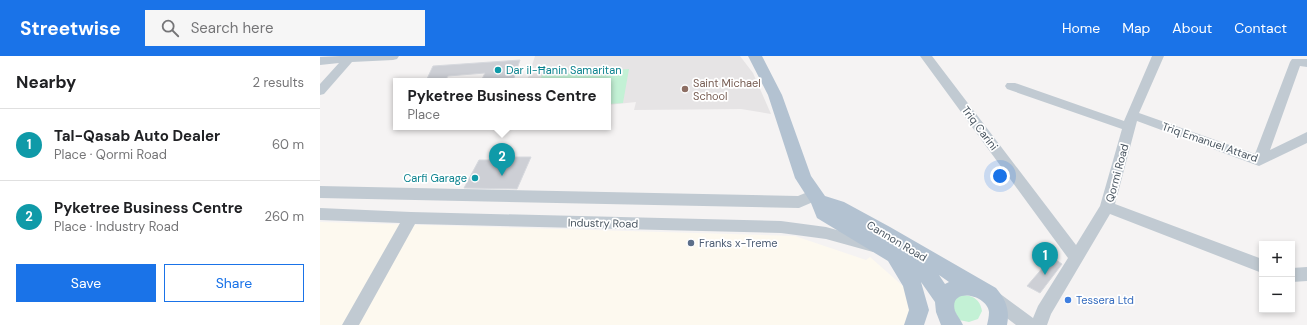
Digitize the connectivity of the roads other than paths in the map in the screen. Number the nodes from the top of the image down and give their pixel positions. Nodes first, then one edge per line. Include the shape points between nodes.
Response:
1 (393, 56) edge
2 (755, 56) edge
3 (926, 56) edge
4 (1158, 56) edge
5 (345, 58) edge
6 (325, 61) edge
7 (1302, 63) edge
8 (1011, 86) dead end
9 (320, 91) edge
10 (1131, 121) junction
11 (1307, 138) edge
12 (1260, 161) junction
13 (320, 192) edge
14 (817, 198) junction
15 (1107, 207) junction
16 (320, 214) edge
17 (411, 218) junction
18 (888, 252) junction
19 (1076, 257) junction
20 (1259, 265) edge
21 (1307, 274) edge
22 (1295, 275) edge
23 (973, 286) junction
24 (992, 298) junction
25 (945, 315) edge
26 (350, 325) edge
27 (914, 325) edge
28 (997, 325) edge
29 (1029, 325) edge
30 (1039, 325) edge

1 - 5 street
2 - 14 main road, Cannon Road via 775,95 802,178
3 - 19 street, Triq Carini
4 - 10 street, Qormi Road
5 - 6 street
5 - 9 street
7 - 12 street
8 - 10 street, Triq Emanuel Attard
10 - 12 street, Triq Emanuel Attard
10 - 15 street, Qormi Road
11 - 12 street, Triq Emanuel Attard
13 - 14 street via 799,202
14 - 18 main road, Cannon Road via 823,213
14 - 23 main road, Cannon Road via 884,232
15 - 19 street, Qormi Road
15 - 20 street
16 - 17 street, Industry Road
17 - 18 street, Industry Road via 781,227 826,233
17 - 26 street
18 - 25 main road, Cannon Road via 917,267 930,278
18 - 27 main road via 912,283 919,310
19 - 30 street, Qormi Road via 1044,311
21 - 22 street
23 - 24 main road, Cannon Road via 984,290
23 - 25 main road via 952,290
24 - 28 main road via 999,310
24 - 29 street

